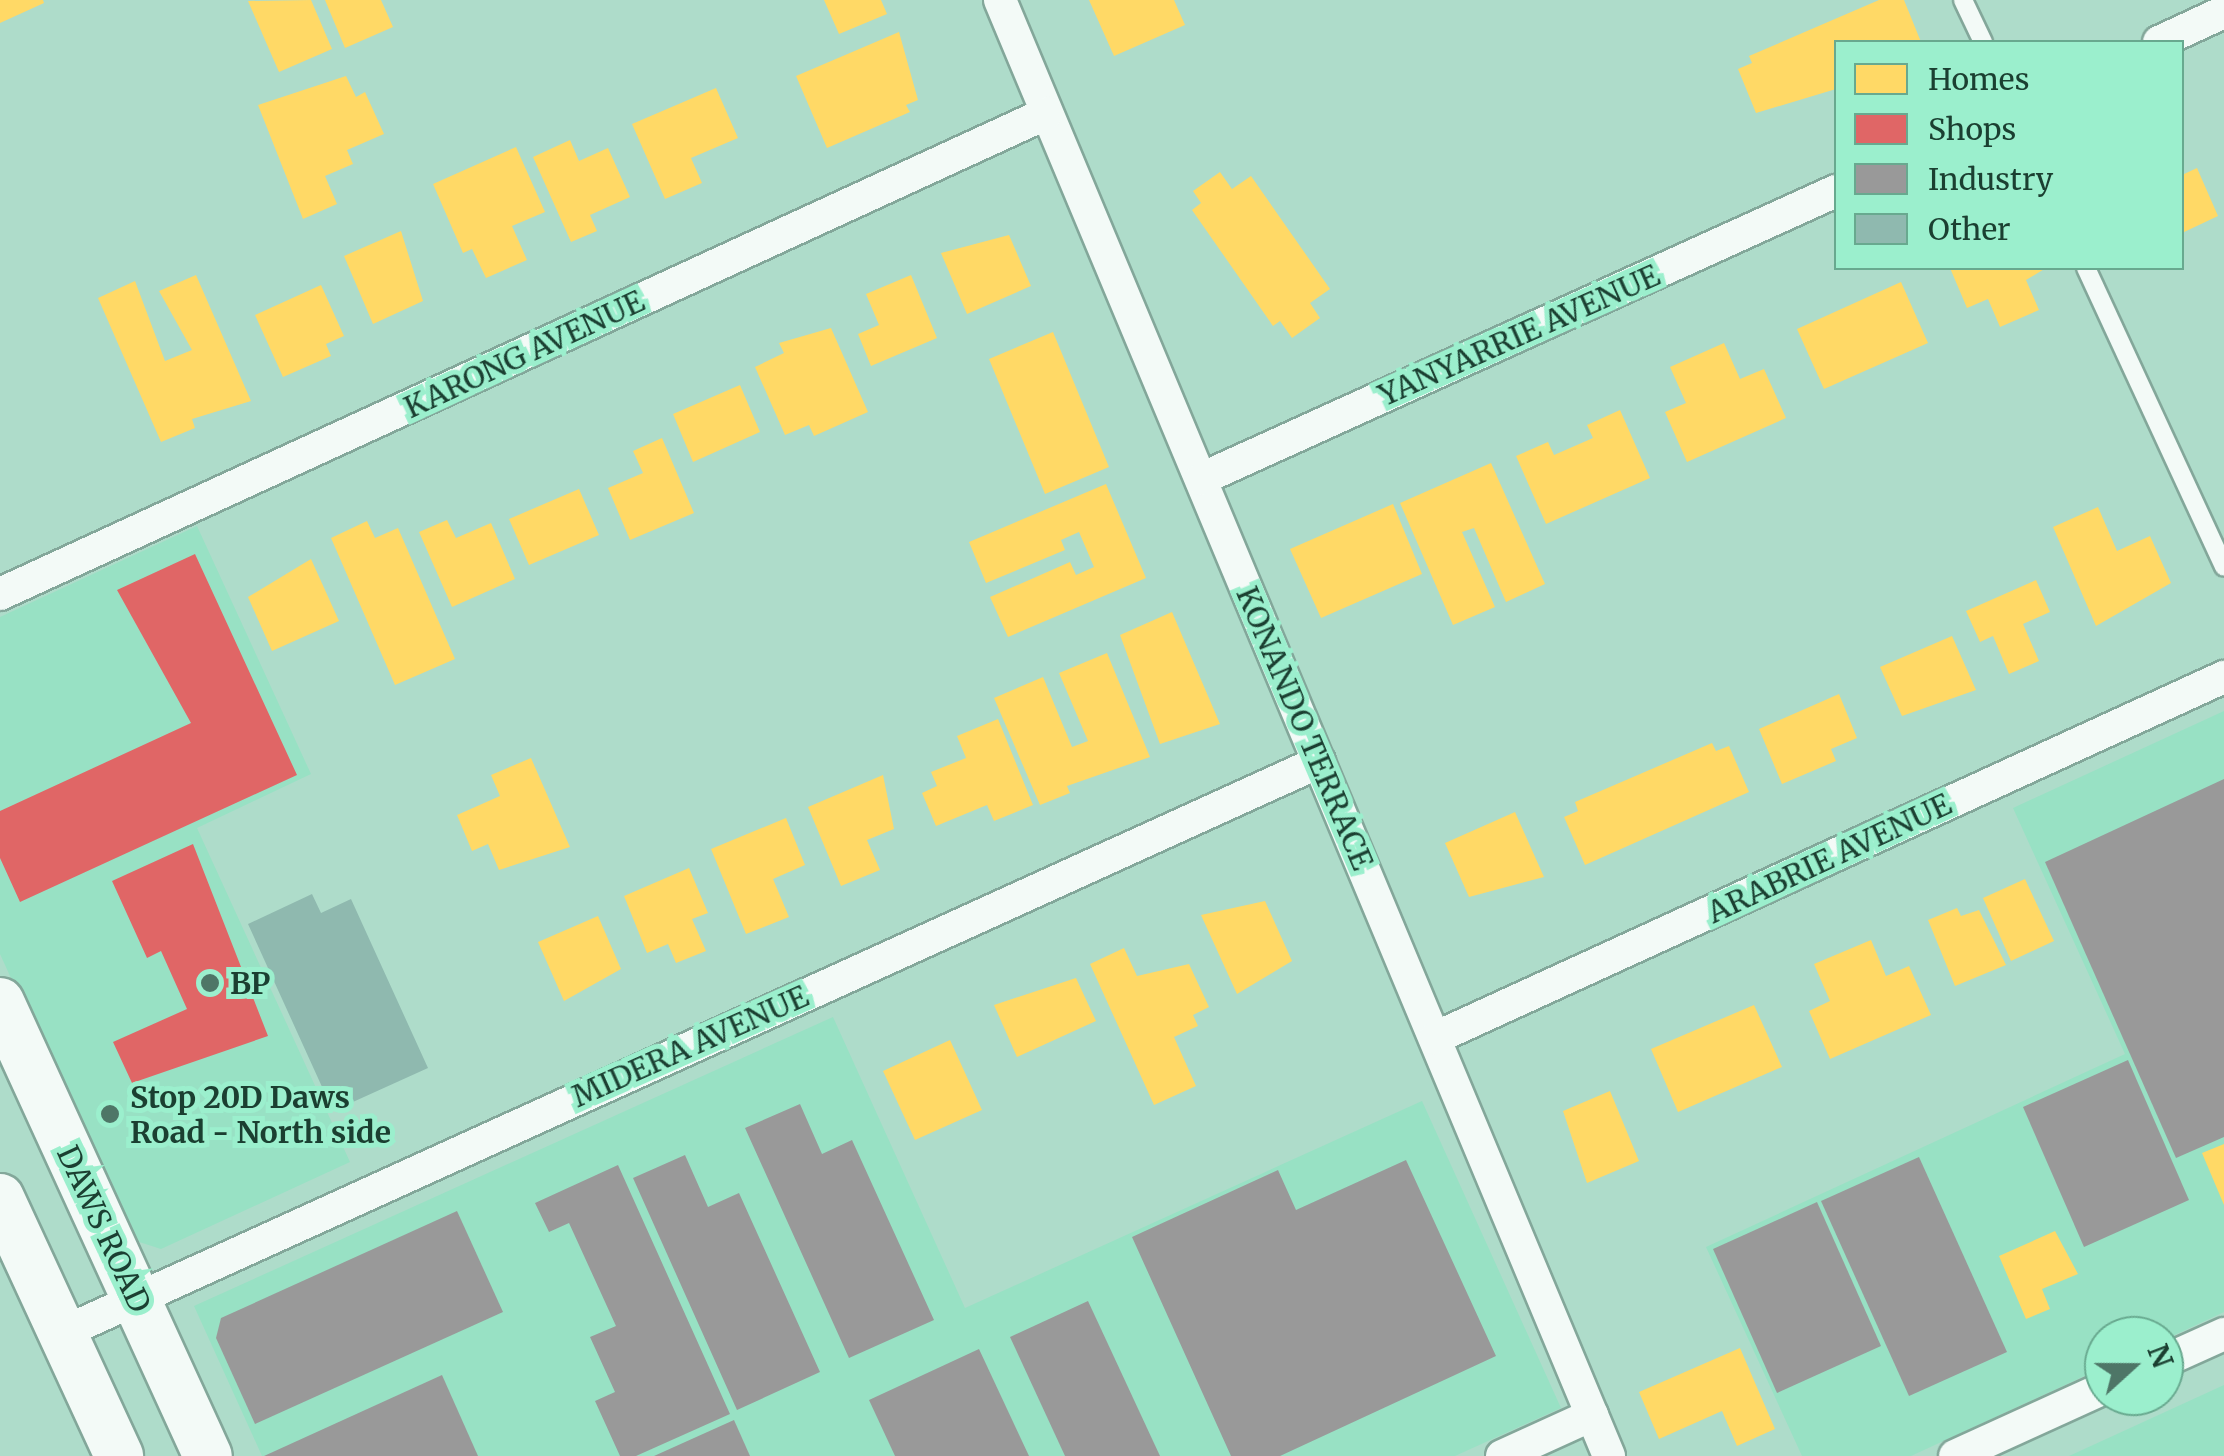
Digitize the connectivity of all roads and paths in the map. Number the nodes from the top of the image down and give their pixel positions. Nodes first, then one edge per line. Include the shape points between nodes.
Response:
1 (1000, 0) edge
2 (1963, 0) edge
3 (2224, 12) edge
4 (1982, 40) edge
5 (2163, 40) edge
6 (1047, 114) junction
7 (1834, 192) edge
8 (2087, 270) edge
9 (1200, 480) junction
10 (2224, 567) edge
11 (0, 594) edge
12 (2224, 678) edge
13 (1319, 762) junction
14 (0, 1002) edge
15 (1435, 1038) junction
16 (0, 1198) edge
17 (136, 1299) junction
18 (62, 1333) junction
19 (2224, 1334) edge
20 (2184, 1352) edge
21 (2084, 1397) edge
22 (1592, 1416) junction
23 (118, 1456) edge
24 (208, 1456) edge
25 (1502, 1456) edge
26 (1610, 1456) edge
27 (1955, 1456) edge

1 - 6 street, KONANDO TERRACE
2 - 4 lane
3 - 5 street
6 - 9 street, KONANDO TERRACE
6 - 11 street, KARONG AVENUE
7 - 9 street, YANYARRIE AVENUE
8 - 10 lane
9 - 13 street, KONANDO TERRACE
12 - 15 street, ARABRIE AVENUE
13 - 15 street, KONANDO TERRACE
13 - 17 street, MIDERA AVENUE
14 - 17 main road, DAWS ROAD
15 - 22 street, KONANDO TERRACE
16 - 18 main road
17 - 18 street, MIDERA AVENUE
17 - 24 main road, DAWS ROAD
18 - 23 main road
19 - 20 street
21 - 27 street
22 - 25 street
22 - 26 street, KONANDO TERRACE

